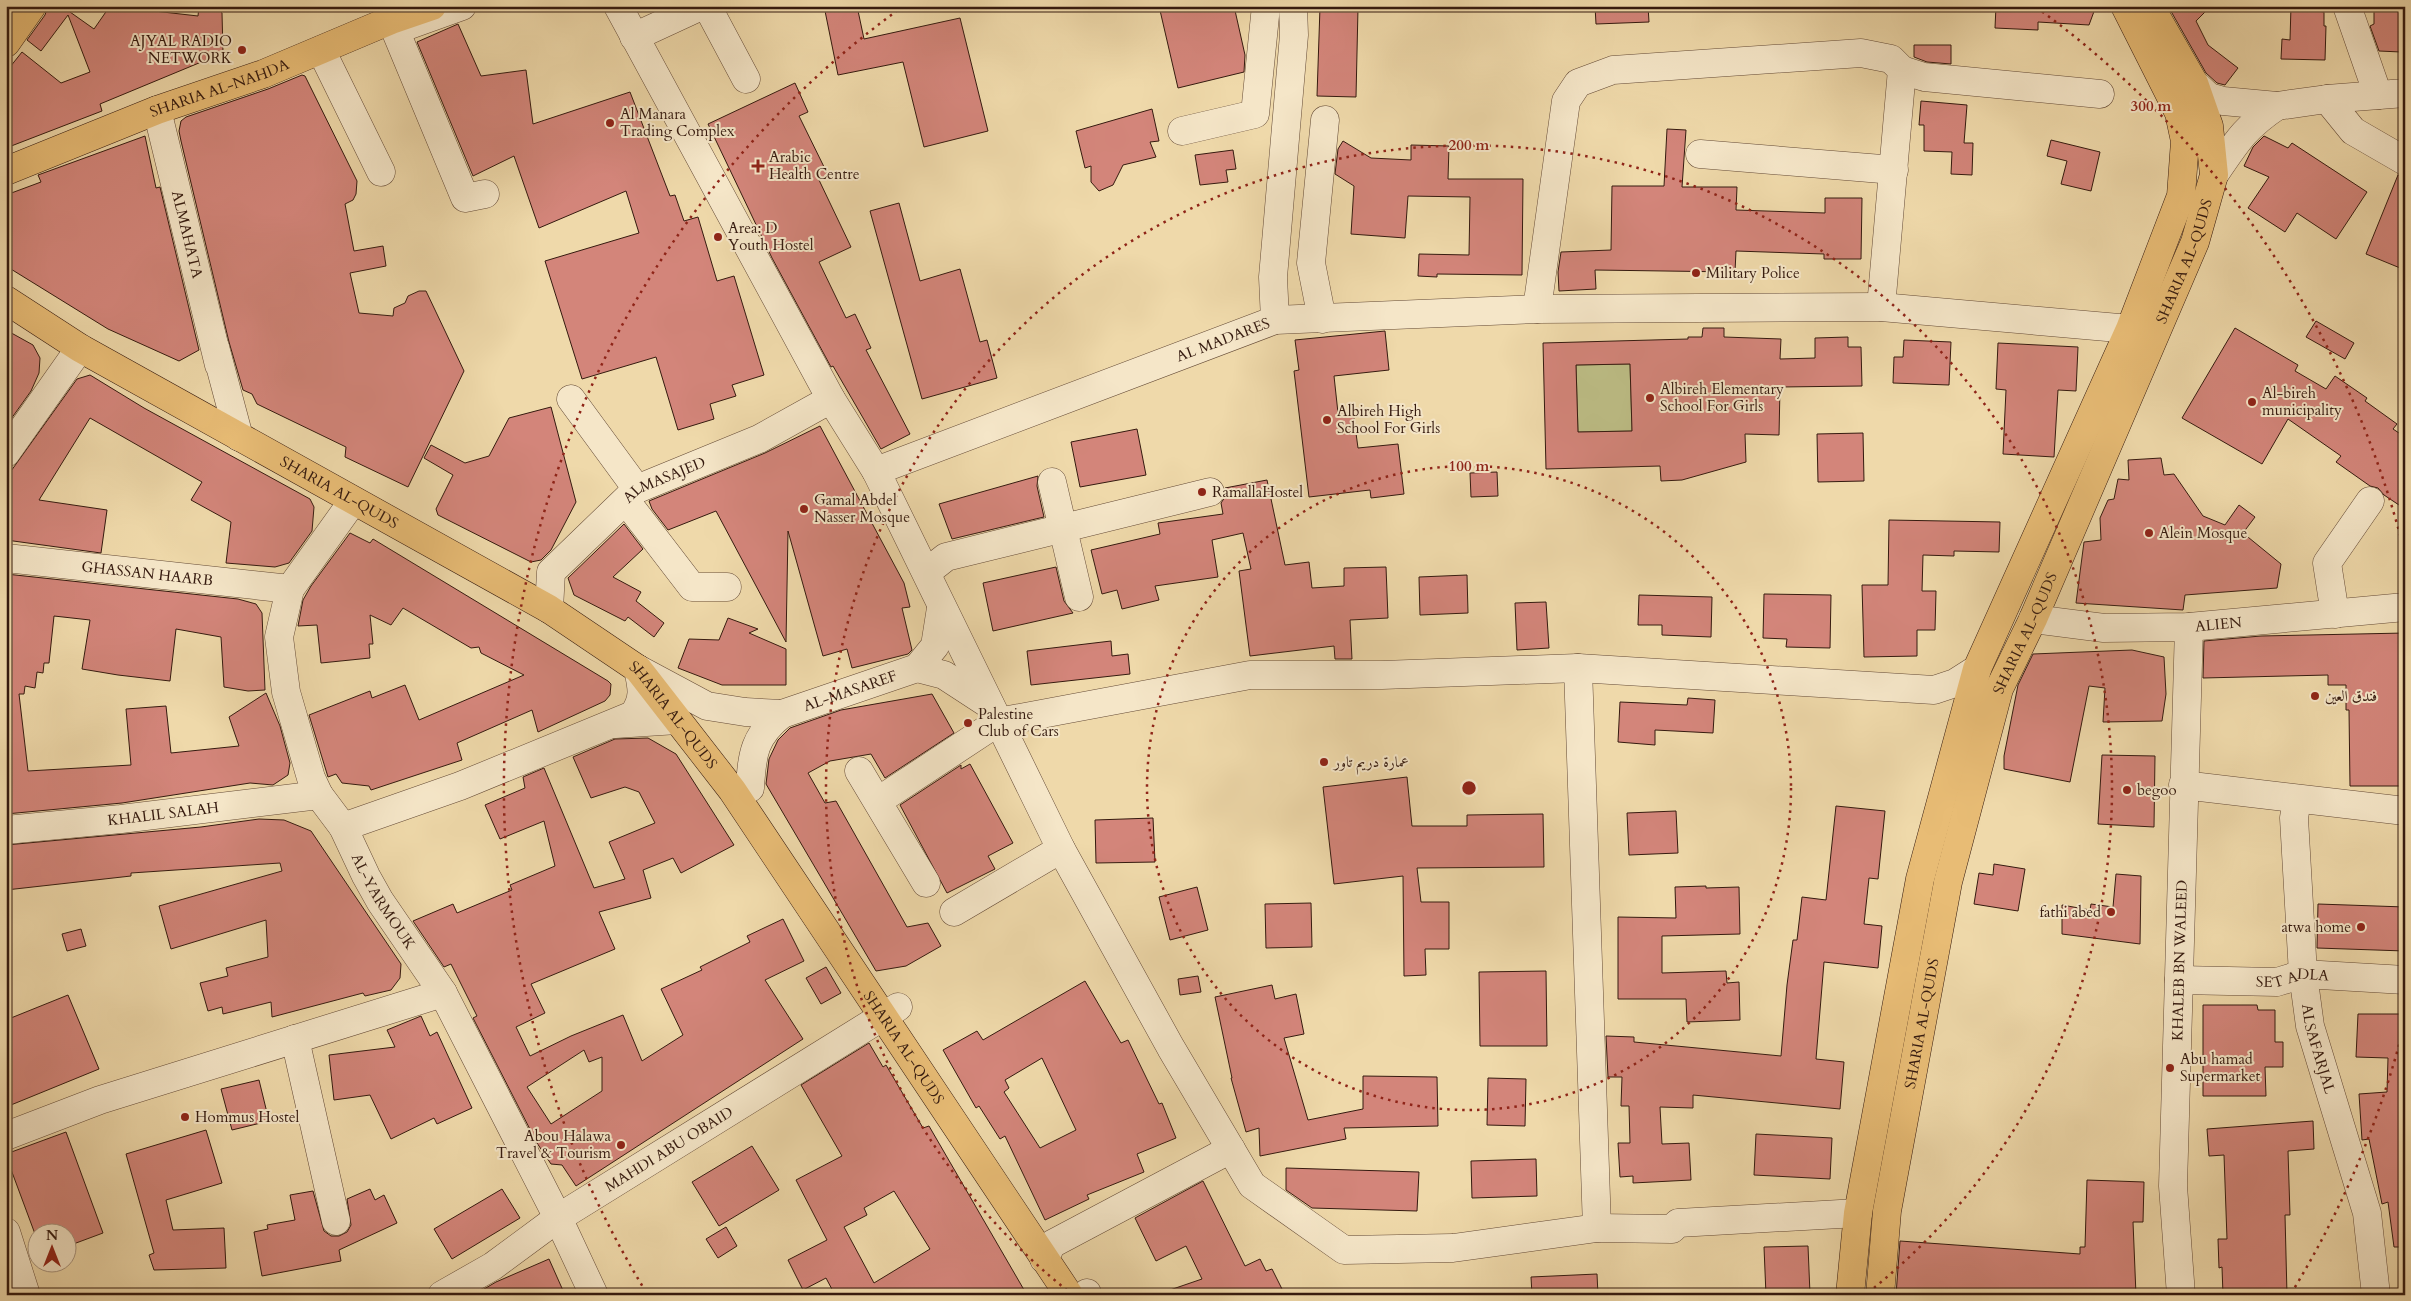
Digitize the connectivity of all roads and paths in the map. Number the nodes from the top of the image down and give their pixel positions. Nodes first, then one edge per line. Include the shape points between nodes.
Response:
1 (32, 6) edge
2 (432, 6) edge
3 (462, 6) edge
4 (618, 6) edge
5 (701, 6) edge
6 (707, 6) edge
7 (1266, 6) edge
8 (1293, 6) edge
9 (2125, 6) edge
10 (2150, 6) edge
11 (2347, 6) edge
12 (393, 25) junction
13 (634, 36) junction
14 (6, 43) edge
15 (324, 55) junction
16 (1902, 70) junction
17 (746, 79) dead end
18 (2194, 83) junction
19 (2100, 94) dead end
20 (2392, 94) edge
21 (2327, 99) junction
22 (2277, 106) junction
23 (157, 110) junction
24 (1325, 120) dead end
25 (1182, 131) dead end
26 (1700, 154) dead end
27 (2405, 161) edge
28 (1894, 170) junction
29 (6, 171) edge
30 (381, 172) dead end
31 (2214, 175) junction
32 (485, 194) dead end
33 (6, 300) edge
34 (1881, 307) junction
35 (1537, 309) junction
36 (1322, 319) junction
37 (1275, 320) junction
38 (2141, 335) junction
39 (80, 348) junction
40 (571, 399) dead end
41 (831, 399) junction
42 (239, 437) junction
43 (6, 453) edge
44 (876, 471) junction
45 (1052, 482) dead end
46 (1210, 492) dead end
47 (632, 495) junction
48 (353, 501) junction
49 (2370, 501) dead end
50 (1063, 528) junction
51 (6, 558) edge
52 (927, 572) junction
53 (727, 587) dead end
54 (290, 589) junction
55 (1079, 596) dead end
56 (2405, 607) edge
57 (941, 608) junction
58 (549, 609) junction
59 (2335, 614) junction
60 (2003, 615) junction
61 (2033, 619) junction
62 (2189, 627) junction
63 (917, 668) junction
64 (1578, 668) junction
65 (638, 669) junction
66 (1977, 669) junction
67 (1934, 690) junction
68 (994, 713) junction
69 (782, 714) junction
70 (677, 720) junction
71 (1962, 721) junction
72 (611, 725) junction
73 (858, 771) dead end
74 (2183, 785) junction
75 (750, 788) junction
76 (319, 794) junction
77 (2297, 799) junction
78 (878, 801) junction
79 (2405, 811) edge
80 (343, 827) junction
81 (6, 830) edge
82 (1060, 850) junction
83 (926, 883) dead end
84 (954, 912) dead end
85 (2303, 974) junction
86 (2179, 980) junction
87 (2405, 980) edge
88 (443, 993) junction
89 (891, 1012) junction
90 (295, 1039) junction
91 (6, 1136) edge
92 (1231, 1149) junction
93 (1887, 1212) junction
94 (1858, 1213) junction
95 (558, 1218) junction
96 (336, 1222) dead end
97 (1597, 1228) junction
98 (6, 1232) edge
99 (1048, 1251) junction
100 (1083, 1294) edge
101 (26, 1295) edge
102 (442, 1295) edge
103 (594, 1295) edge
104 (1850, 1295) edge
105 (1880, 1295) edge
106 (2181, 1295) edge
107 (2376, 1295) edge

1 - 14 main road
2 - 12 main road, SHARIA AL-NAHDA
3 - 12 street
4 - 13 street
5 - 13 street
6 - 17 street
7 - 25 street via 1255,114
8 - 37 street, AL MADARES via 1294,36 1273,277
9 - 38 main road, SHARIA AL-QUDS via 2179,113 2185,141 2181,196
10 - 18 main road, SHARIA AL-QUDS
11 - 20 street
12 - 15 main road, SHARIA AL-NAHDA
12 - 32 street via 465,198
13 - 41 street
15 - 23 main road, SHARIA AL-NAHDA
15 - 30 street
16 - 19 street via 1924,77
16 - 28 street
16 - 35 street via 1891,59 1861,53 1613,70 1578,83 1566,101
18 - 22 street via 2209,97 2223,102
18 - 31 main road, SHARIA AL-QUDS via 2209,126
20 - 21 street
21 - 22 street
21 - 27 street via 2352,131
22 - 31 street via 2240,136
23 - 29 main road, SHARIA AL-NAHDA
23 - 42 street, ALMAHATA
24 - 36 street via 1311,263
26 - 28 street
28 - 34 street
31 - 38 main road, SHARIA AL-QUDS via 2195,242
33 - 39 main road, SHARIA AL-QUDS
34 - 35 street
34 - 38 street
35 - 36 street
36 - 37 street
37 - 44 street, AL MADARES
38 - 60 main road, SHARIA AL-QUDS
38 - 61 main road, SHARIA AL-QUDS
39 - 42 main road, SHARIA AL-QUDS
39 - 43 street
40 - 47 street
41 - 44 street
41 - 47 street, ALMASAJED via 759,439
42 - 48 main road, SHARIA AL-QUDS
44 - 52 street
45 - 50 street
46 - 50 street
47 - 53 street via 692,587
47 - 58 street, ALMASAJED via 551,572
48 - 54 street, AL-YARMOUK
48 - 58 main road, SHARIA AL-QUDS
49 - 59 street via 2327,563
50 - 52 street via 946,557
50 - 55 street
51 - 54 street, GHASSAN HAARB
52 - 57 street
54 - 76 street, AL-YARMOUK via 279,637 280,655 286,692 311,778
56 - 59 street, ALIEN
57 - 63 street, AL-MASAREF via 935,646
57 - 68 street via 963,645
58 - 65 main road, SHARIA AL-QUDS
59 - 62 street, ALIEN
60 - 61 main road
60 - 66 main road, SHARIA AL-QUDS
61 - 62 street, ALIEN via 2104,628
61 - 93 main road, SHARIA AL-QUDS via 1999,689 1948,882
62 - 74 street, KHALEB BN WALEED
63 - 68 street, AL-MASAREF via 944,675
63 - 69 street, AL-MASAREF
64 - 67 street
64 - 68 street via 1382,675 1250,675
64 - 97 street
65 - 69 street via 707,706
65 - 70 main road, SHARIA AL-QUDS
65 - 72 street via 643,692 640,706 633,715
66 - 67 street
66 - 71 main road, SHARIA AL-QUDS
67 - 71 street
68 - 78 street
68 - 82 street
69 - 75 street via 769,724 758,742 752,756
70 - 72 street
70 - 75 main road via 686,720 706,731 720,745
70 - 89 main road, SHARIA AL-QUDS via 732,790
71 - 94 main road, SHARIA AL-QUDS via 1920,879
72 - 80 street via 460,786
73 - 78 street
74 - 77 street
74 - 86 street, KHALEB BN WALEED
75 - 89 main road
76 - 80 street, AL-YARMOUK
76 - 81 street, KHALIL SALAH via 121,820
77 - 79 street
77 - 85 street, ALSAFARJAL via 2294,818
78 - 83 street
80 - 88 street, AL-YARMOUK via 376,893
82 - 84 street
82 - 92 street
85 - 86 street, SET ADLA via 2277,982
85 - 87 street, SET ADLA
85 - 107 street, ALSAFARJAL via 2310,1026 2367,1213
86 - 106 street, KHALEB BN WALEED via 2173,1186
88 - 90 street
88 - 95 street, AL-YARMOUK
89 - 95 street, MAHDI ABU OBAID
89 - 99 main road
90 - 91 street via 100,1100
90 - 96 street
92 - 97 street via 1252,1185 1344,1250 1453,1248
92 - 99 street
93 - 94 main road
93 - 105 main road, SHARIA AL-QUDS
94 - 97 street via 1678,1223 1672,1229
94 - 104 main road, SHARIA AL-QUDS
95 - 102 street, MAHDI ABU OBAID via 493,1266
95 - 103 street, AL-YARMOUK
98 - 101 street
99 - 100 main road

